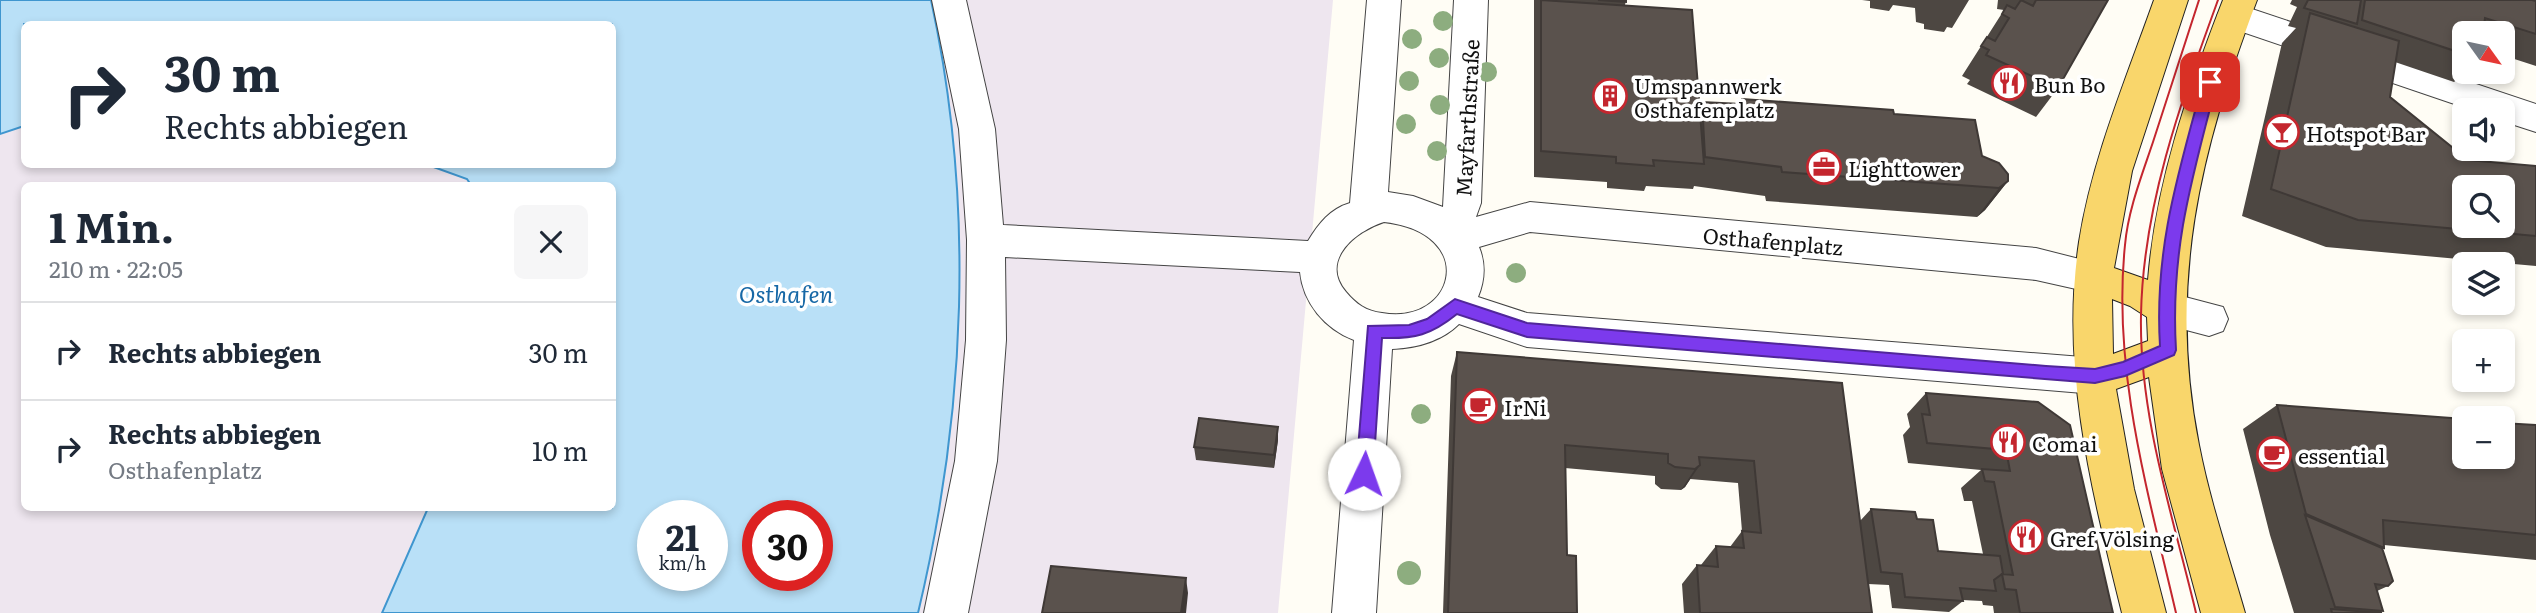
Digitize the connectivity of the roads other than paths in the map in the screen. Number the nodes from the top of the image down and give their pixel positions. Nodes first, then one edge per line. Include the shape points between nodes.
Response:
1 (949, 0) edge
2 (1384, 0) edge
3 (1471, 0) edge
4 (2171, 0) edge
5 (2237, 8) edge
6 (2536, 118) edge
7 (1368, 210) junction
8 (1453, 236) junction
9 (986, 240) junction
10 (1318, 257) junction
11 (2094, 277) junction
12 (1455, 306) junction
13 (2166, 309) junction
14 (2209, 319) dead end
15 (1374, 331) junction
16 (2168, 350) junction
17 (2095, 376) junction
18 (946, 613) edge
19 (1354, 613) edge
20 (2144, 613) edge
21 (2223, 613) edge

1 - 9 street via 977,129
2 - 7 street
3 - 8 street, Mayfarthstraße via 1463,203
4 - 11 main road via 2110,182
5 - 6 street
5 - 13 main road via 2217,57 2177,206
7 - 8 street via 1410,210 1433,219
7 - 10 street via 1345,219 1329,235
8 - 11 street, Osthafenplatz via 1530,217 2036,264
8 - 12 street via 1466,265 1465,286
9 - 10 street
9 - 18 street via 986,340 976,461
10 - 15 street via 1318,278 1328,300 1345,317
11 - 13 main road via 2143,294
11 - 17 main road
12 - 15 street via 1433,324 1409,332
12 - 17 street via 1527,330
13 - 14 street
13 - 16 main road
15 - 19 street
16 - 17 main road
16 - 21 main road via 2183,469
17 - 20 main road via 2106,460

